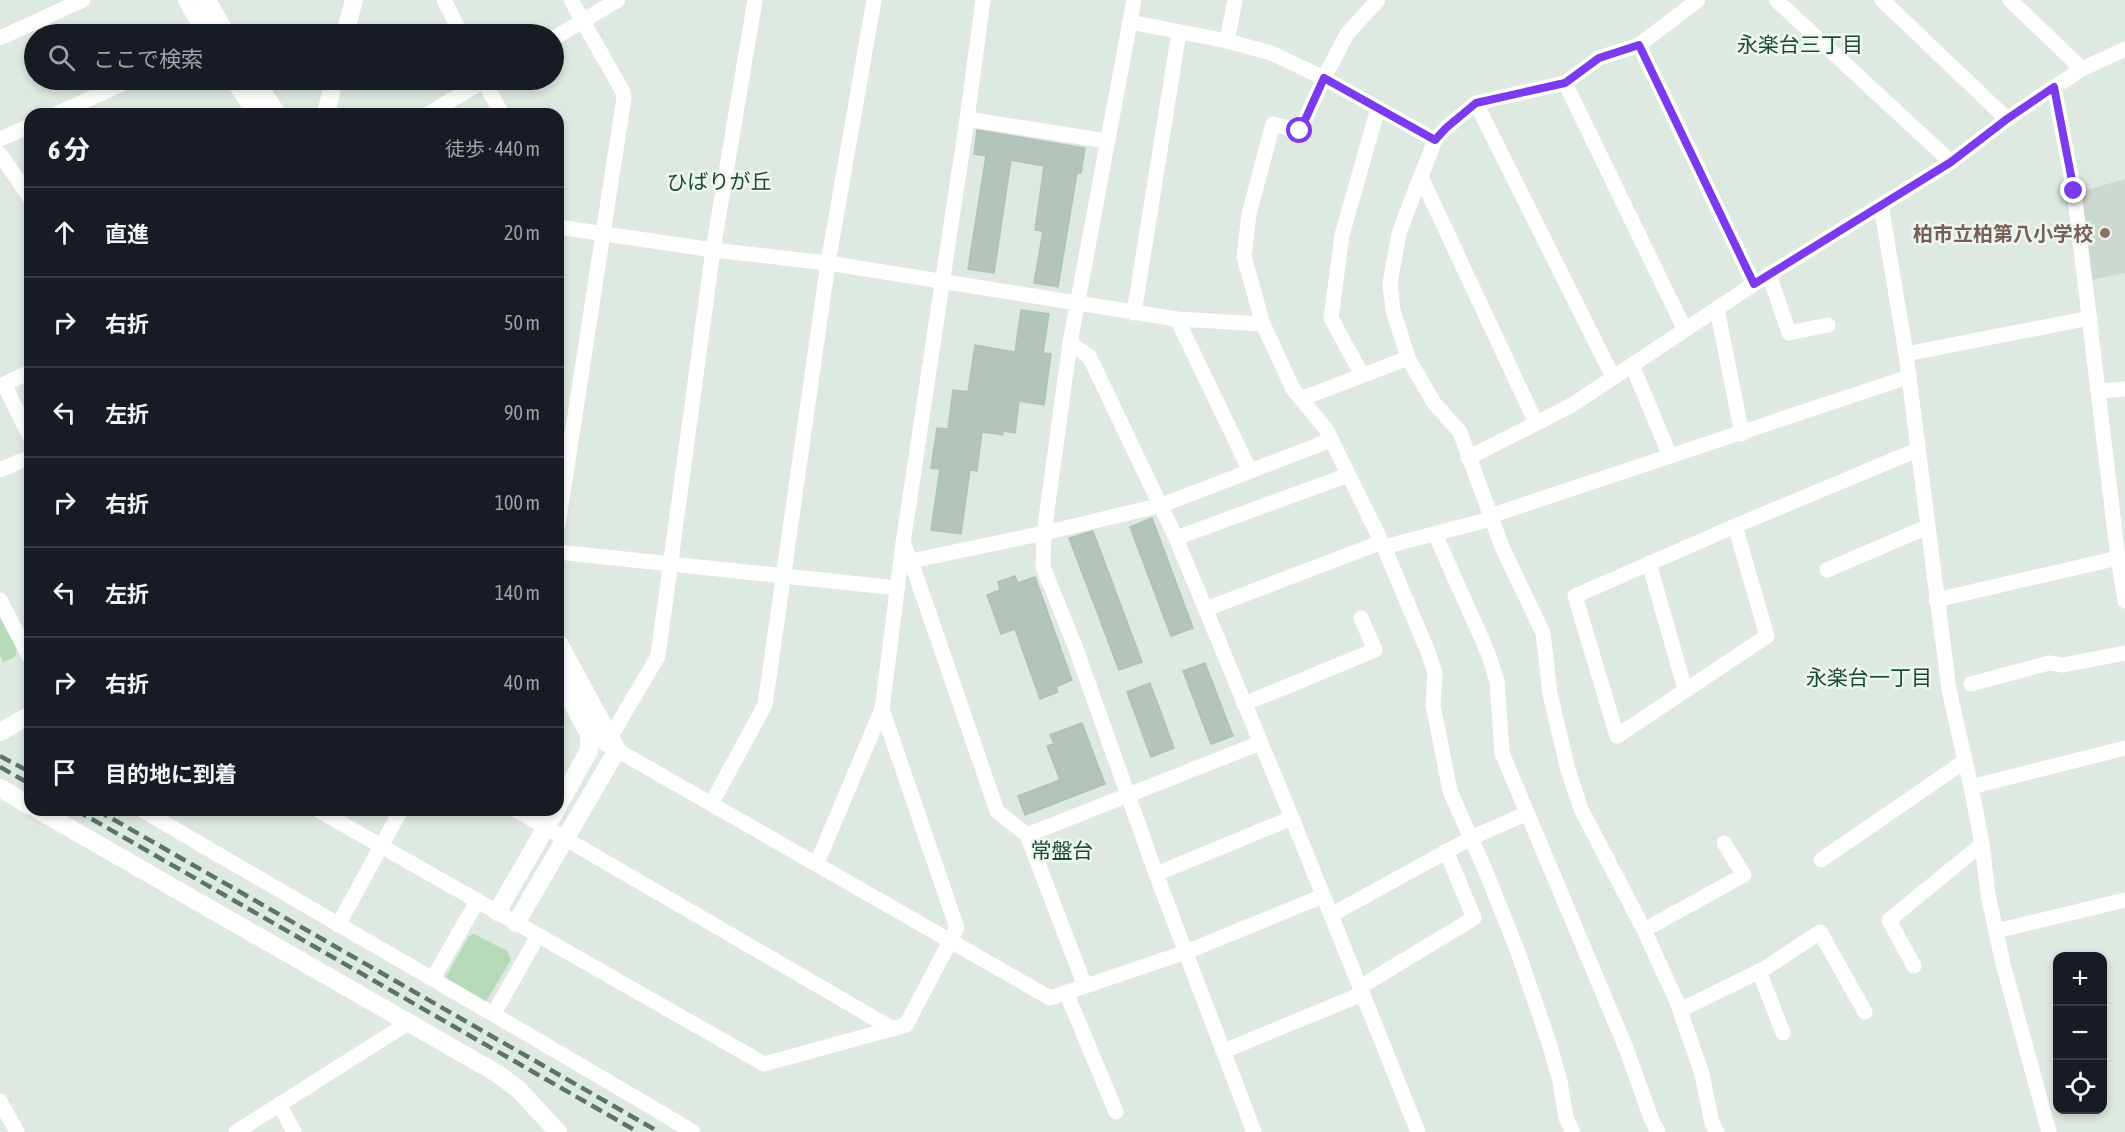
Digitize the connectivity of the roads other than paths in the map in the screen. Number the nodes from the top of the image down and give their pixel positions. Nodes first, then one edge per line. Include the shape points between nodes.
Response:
1 (83, 0) edge
2 (187, 0) edge
3 (207, 0) edge
4 (354, 0) edge
5 (444, 0) edge
6 (571, 0) edge
7 (618, 0) edge
8 (755, 0) edge
9 (874, 0) edge
10 (983, 0) edge
11 (1134, 0) edge
12 (1235, 0) edge
13 (1378, 0) edge
14 (1698, 0) edge
15 (1776, 0) edge
16 (1882, 0) edge
17 (2010, 0) edge
18 (583, 21) junction
19 (1130, 22) junction
20 (31, 24) edge
21 (200, 24) edge
22 (220, 24) edge
23 (348, 24) edge
24 (456, 24) edge
25 (24, 27) edge
26 (564, 32) edge
27 (1179, 32) junction
28 (0, 38) edge
29 (1227, 41) junction
30 (1639, 45) junction
31 (2125, 49) edge
32 (2082, 69) junction
33 (1324, 78) junction
34 (1565, 83) junction
35 (2054, 87) junction
36 (109, 90) edge
37 (241, 90) edge
38 (261, 90) edge
39 (332, 90) edge
40 (468, 90) edge
41 (489, 90) edge
42 (1476, 103) junction
43 (69, 108) edge
44 (253, 108) edge
45 (273, 108) edge
46 (327, 108) edge
47 (438, 108) edge
48 (499, 108) edge
49 (1378, 108) junction
50 (967, 119) junction
51 (2007, 119) junction
52 (24, 129) edge
53 (0, 140) edge
54 (1435, 140) junction
55 (1107, 141) junction
56 (0, 154) edge
57 (1951, 162) junction
58 (1421, 177) junction
59 (24, 189) edge
60 (1881, 205) junction
61 (564, 228) edge
62 (603, 234) junction
63 (713, 250) junction
64 (828, 263) junction
65 (1769, 274) junction
66 (942, 281) junction
67 (1754, 284) junction
68 (1078, 304) junction
69 (1717, 309) junction
70 (1134, 313) junction
71 (2090, 318) junction
72 (1177, 319) junction
73 (1263, 324) junction
74 (1828, 325) dead end
75 (1685, 330) junction
76 (1070, 343) junction
77 (1906, 354) junction
78 (1408, 358) junction
79 (1632, 365) junction
80 (24, 375) edge
81 (1362, 375) junction
82 (1613, 377) junction
83 (1908, 377) junction
84 (2125, 389) edge
85 (2100, 392) junction
86 (1301, 399) junction
87 (1536, 423) junction
88 (24, 425) edge
89 (1742, 434) junction
90 (1331, 440) junction
91 (1917, 450) junction
92 (1670, 456) junction
93 (1468, 459) junction
94 (24, 460) edge
95 (0, 470) edge
96 (1250, 471) junction
97 (1348, 475) junction
98 (564, 486) edge
99 (1162, 505) junction
100 (1490, 517) junction
101 (1735, 526) junction
102 (1927, 527) junction
103 (1044, 533) junction
104 (1435, 534) junction
105 (1176, 538) junction
106 (903, 543) junction
107 (1383, 544) junction
108 (564, 553) edge
109 (2118, 558) junction
110 (911, 561) junction
111 (671, 563) junction
112 (1649, 563) junction
113 (1827, 570) dead end
114 (783, 576) junction
115 (897, 588) junction
116 (0, 600) edge
117 (1936, 600) junction
118 (2125, 601) edge
119 (1206, 609) junction
120 (1361, 618) dead end
121 (24, 646) edge
122 (2125, 652) edge
123 (564, 664) edge
124 (1971, 684) dead end
125 (564, 689) edge
126 (1686, 689) junction
127 (1244, 704) junction
128 (882, 709) junction
129 (24, 718) edge
130 (0, 732) edge
131 (589, 735) junction
132 (1260, 743) junction
133 (613, 744) junction
134 (2125, 748) edge
135 (1965, 761) junction
136 (1971, 787) junction
137 (0, 788) edge
138 (564, 795) edge
139 (1128, 795) junction
140 (24, 802) edge
141 (711, 804) junction
142 (1527, 813) junction
143 (48, 816) edge
144 (152, 816) edge
145 (328, 816) edge
146 (398, 816) edge
147 (527, 816) edge
148 (552, 816) edge
149 (1292, 818) junction
150 (546, 827) junction
151 (1027, 836) junction
152 (1471, 838) junction
153 (566, 839) junction
154 (1724, 843) dead end
155 (1982, 844) junction
156 (381, 846) junction
157 (1446, 851) junction
158 (1821, 860) dead end
159 (817, 863) junction
160 (1156, 874) junction
161 (1323, 896) junction
162 (478, 900) junction
163 (2125, 900) edge
164 (497, 912) junction
165 (1331, 915) junction
166 (516, 923) junction
167 (338, 925) junction
168 (1644, 930) junction
169 (1996, 931) junction
170 (538, 936) junction
171 (950, 942) junction
172 (1186, 952) junction
173 (1914, 966) dead end
174 (1759, 971) junction
175 (433, 978) junction
176 (1085, 986) junction
177 (1361, 990) junction
178 (1066, 992) junction
179 (1680, 1010) junction
180 (1865, 1012) dead end
181 (494, 1013) junction
182 (408, 1023) junction
183 (893, 1029) junction
184 (1783, 1033) dead end
185 (1224, 1051) junction
186 (0, 1101) edge
187 (279, 1104) junction
188 (1116, 1112) dead end
189 (16, 1132) edge
190 (236, 1132) edge
191 (294, 1132) edge
192 (558, 1132) edge
193 (693, 1132) edge
194 (1254, 1132) edge
195 (1418, 1132) edge
196 (1573, 1132) edge
197 (1658, 1132) edge
198 (1717, 1132) edge
199 (2049, 1132) edge

1 - 20 street
2 - 21 street
3 - 22 street
4 - 23 street
5 - 24 street
6 - 18 street
7 - 18 street
8 - 63 street
9 - 64 street
10 - 50 street
11 - 19 street
12 - 29 street
13 - 33 street via 1347,34
14 - 30 street
15 - 57 street
16 - 51 street
17 - 32 street
18 - 26 street
18 - 62 street via 624,98
19 - 27 street
19 - 55 street
25 - 28 street
27 - 29 street
27 - 70 street
29 - 33 street via 1270,53
30 - 34 street via 1599,58
30 - 67 street
31 - 32 street
32 - 35 street
33 - 49 street
33 - 73 street via 1300,131 1273,124 1249,214 1244,257
34 - 42 street
34 - 75 street
35 - 51 street
35 - 71 street via 2074,191
36 - 43 street
37 - 44 street
38 - 45 street
39 - 46 street
40 - 47 street
41 - 48 street
42 - 54 street
42 - 82 street
49 - 54 street
49 - 81 street via 1342,235 1331,318
50 - 55 street
50 - 66 street
51 - 57 street
52 - 53 street
54 - 58 street
55 - 68 street
56 - 59 street
57 - 60 street
58 - 78 street via 1399,234 1390,283 1393,310
58 - 87 street
60 - 65 street
60 - 77 street
61 - 62 street
62 - 63 street
62 - 98 street
63 - 64 street
63 - 111 street
64 - 66 street
64 - 114 street
65 - 67 street
65 - 74 street via 1789,333
66 - 68 street
66 - 106 street
67 - 69 street
68 - 70 street
68 - 76 street
69 - 75 street
69 - 89 street
70 - 72 street
71 - 77 street
71 - 85 street
72 - 73 street
72 - 96 street
73 - 86 street
75 - 79 street
76 - 99 street via 1089,356
76 - 103 street
77 - 83 street
78 - 81 street
78 - 93 street via 1434,403 1460,432
79 - 82 street
79 - 92 street
80 - 88 street via 4,384
81 - 86 street
82 - 87 street via 1572,405
83 - 89 street
83 - 91 street
84 - 85 street
85 - 109 street
86 - 90 street
87 - 93 street
89 - 92 street
90 - 96 street
90 - 97 street
91 - 101 street
91 - 102 street
92 - 100 street
93 - 100 street
94 - 95 street
96 - 99 street
97 - 105 street
97 - 107 street
99 - 103 street
99 - 105 street
100 - 104 street
100 - 168 street via 1543,633 1550,694 1581,809
101 - 112 street
101 - 126 street via 1767,636
102 - 113 street
102 - 117 street
103 - 110 street
103 - 139 street via 1043,567
104 - 107 street
104 - 142 street via 1488,653 1497,681 1502,753
105 - 119 street
106 - 110 street
106 - 115 street
107 - 119 street
107 - 152 street via 1435,673 1433,705 1438,741 1450,791
108 - 111 street
109 - 117 street
109 - 118 street
110 - 151 street via 997,811
111 - 114 street
111 - 133 street via 658,656
112 - 126 street
112 - 126 street via 1575,596 1617,736
114 - 115 street
114 - 141 street via 765,705
115 - 128 street
116 - 121 street
117 - 135 street via 1949,690
119 - 127 street
120 - 127 street via 1375,650
122 - 124 street via 2063,665 2049,663
123 - 133 street
125 - 131 street
127 - 132 street
128 - 159 street
128 - 171 street via 957,928
129 - 130 street
131 - 133 street
131 - 138 street via 589,751
132 - 139 street
132 - 149 street
133 - 141 street
133 - 153 street
134 - 136 street
135 - 136 street
135 - 158 street
136 - 155 street
137 - 140 street
139 - 151 street
139 - 160 street
141 - 159 street
142 - 152 street
142 - 197 street
143 - 182 street
144 - 167 street
145 - 156 street
146 - 156 street
147 - 150 street
148 - 150 street
149 - 160 street
149 - 161 street
150 - 153 street
150 - 164 street
151 - 176 street
152 - 157 street
152 - 196 street via 1530,986
153 - 166 street
153 - 183 street
154 - 168 street via 1744,875
155 - 169 street
155 - 173 street via 1889,920
156 - 162 street
156 - 167 street
157 - 165 street
157 - 177 street via 1473,918
159 - 171 street
160 - 172 street
161 - 165 street
161 - 172 street
162 - 164 street
162 - 175 street
163 - 169 street
164 - 166 street
165 - 177 street
166 - 170 street
167 - 175 street
168 - 179 street
169 - 199 street
170 - 181 street
170 - 183 street via 764,1064
171 - 178 street via 1050,998
171 - 183 street via 906,1025
172 - 176 street
172 - 185 street
174 - 179 street
174 - 180 street via 1820,932
174 - 184 street
175 - 181 street
176 - 178 street
177 - 185 street
177 - 195 street
178 - 188 street
179 - 198 street
181 - 193 street
182 - 187 street
182 - 192 street via 498,1074 519,1090
185 - 194 street
186 - 189 street
187 - 190 street
187 - 191 street

